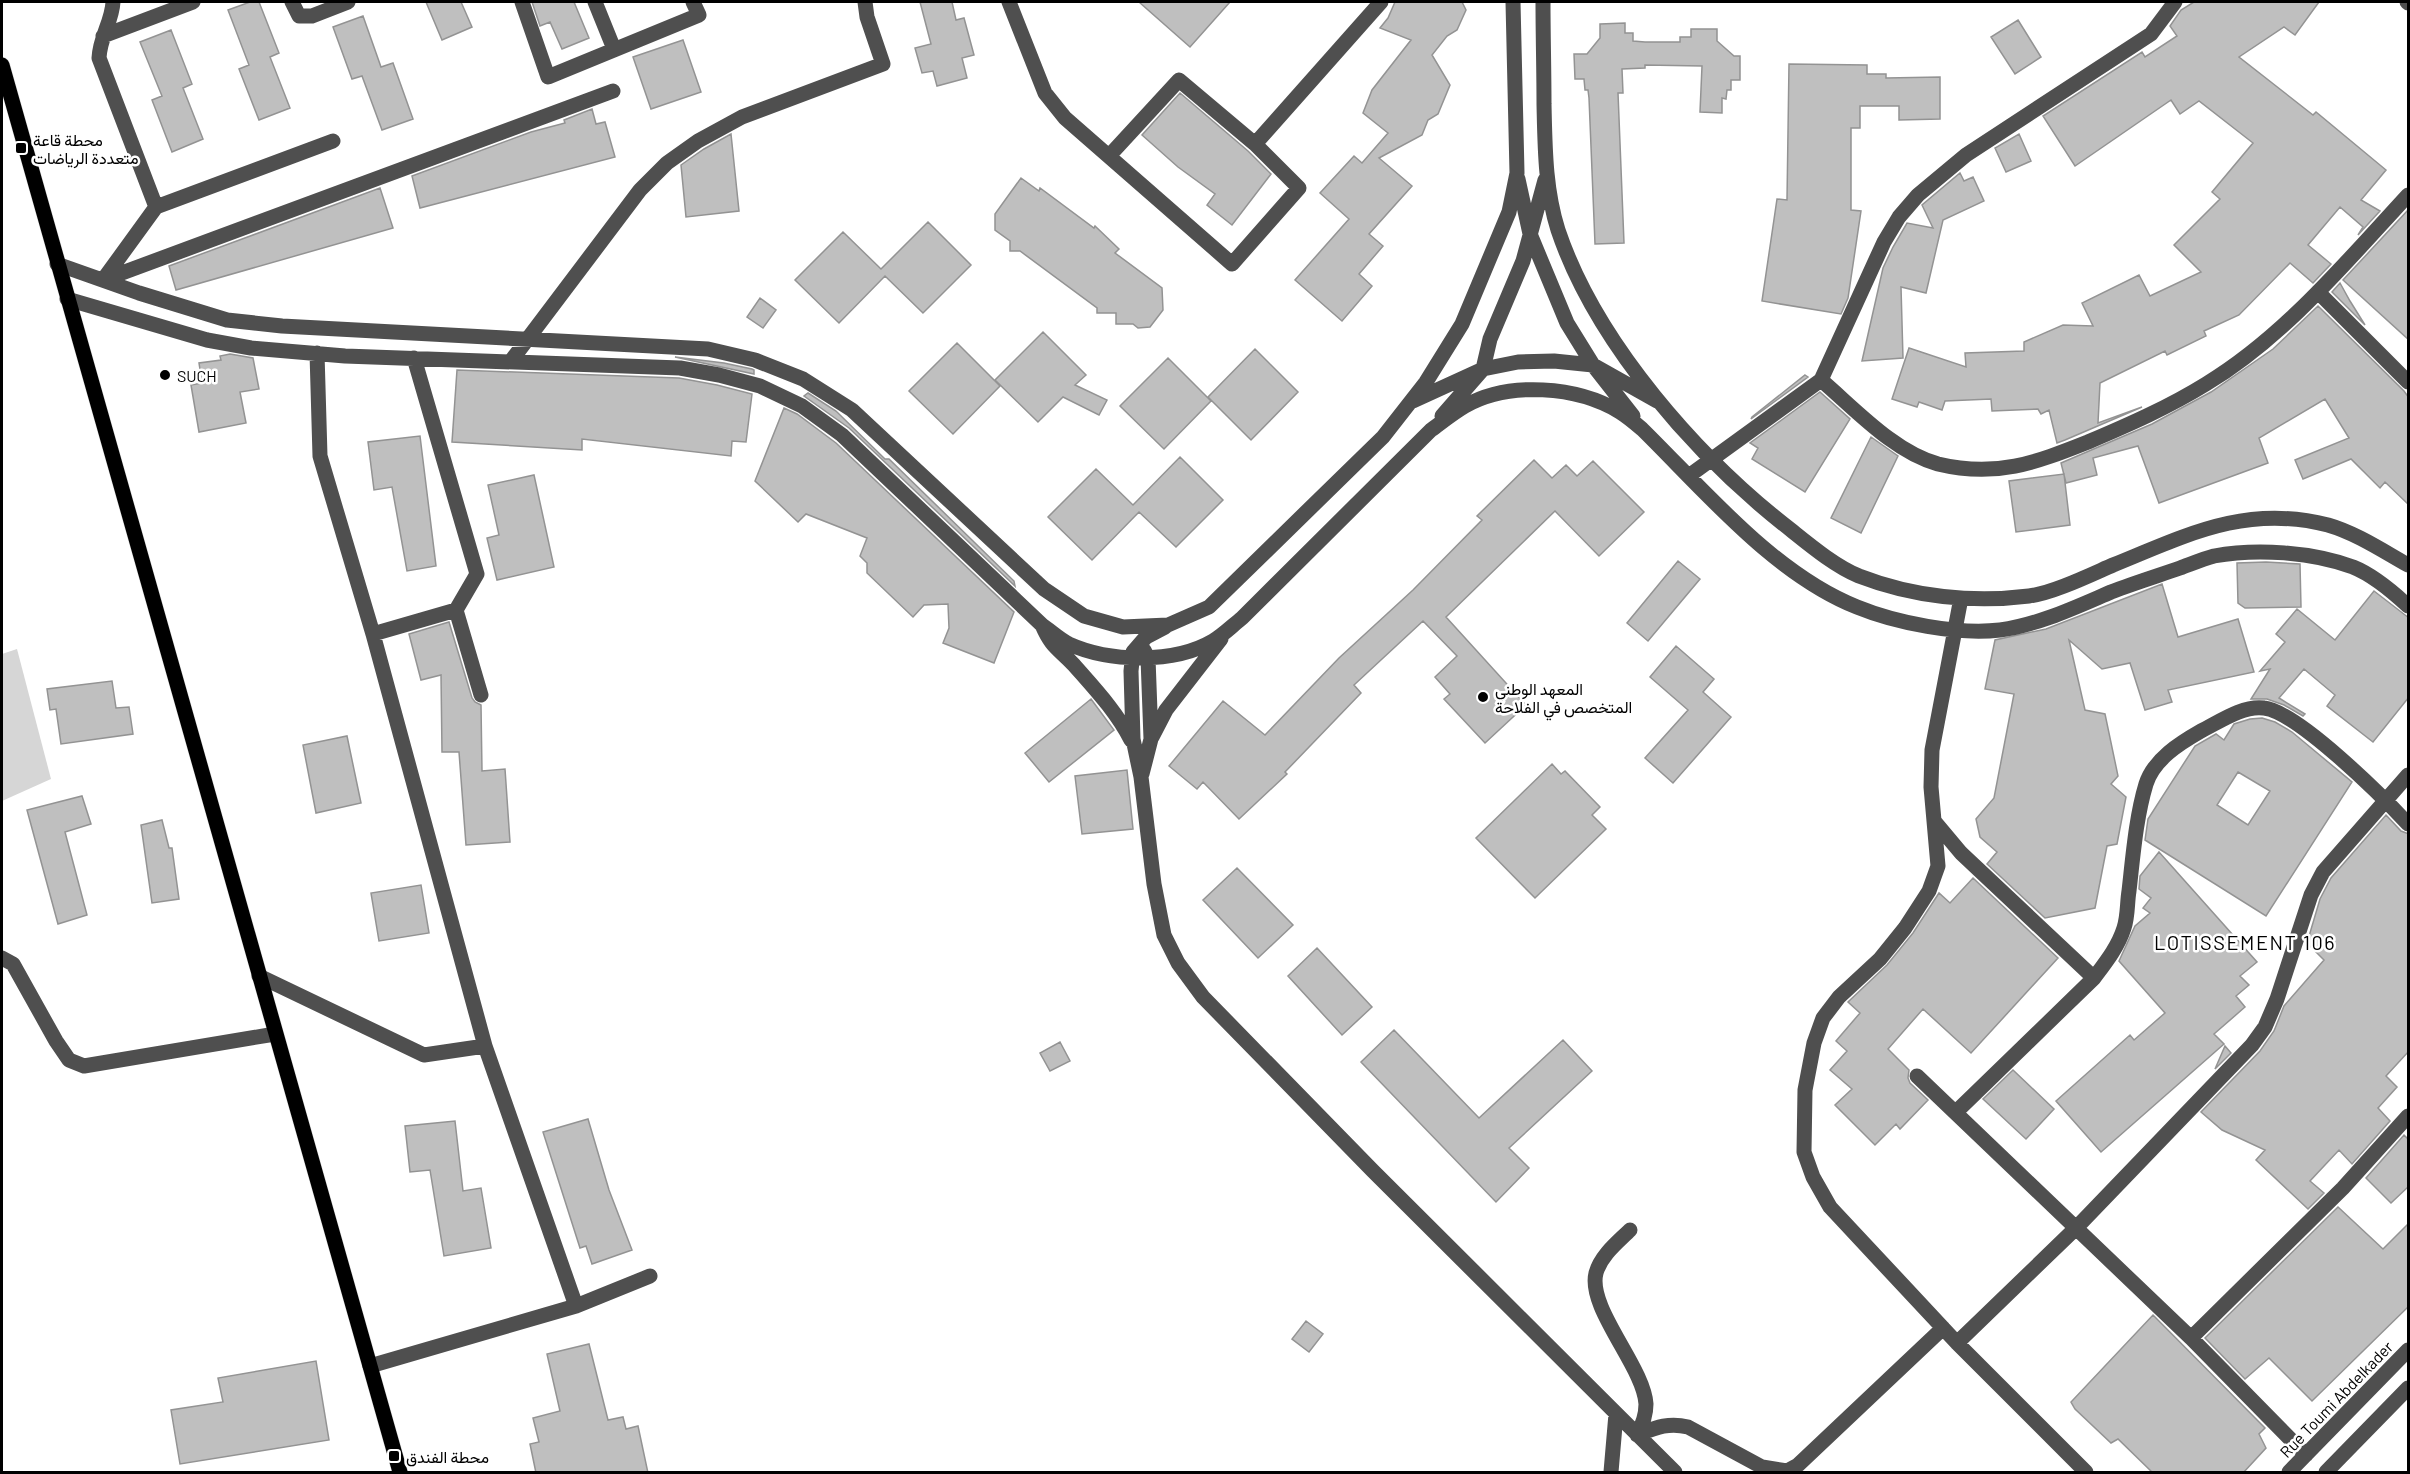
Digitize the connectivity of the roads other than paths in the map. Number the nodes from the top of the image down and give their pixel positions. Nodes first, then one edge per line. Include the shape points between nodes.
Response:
1 (113, 2) edge
2 (193, 2) edge
3 (292, 2) edge
4 (348, 2) edge
5 (522, 2) edge
6 (595, 2) edge
7 (693, 2) edge
8 (865, 2) edge
9 (1009, 2) edge
10 (1381, 2) edge
11 (1513, 2) edge
12 (1543, 2) edge
13 (2175, 2) edge
14 (103, 36) junction
15 (614, 49) junction
16 (2, 65) edge
17 (613, 91) dead end
18 (333, 141) dead end
19 (1256, 144) junction
20 (1109, 156) junction
21 (1517, 173) junction
22 (1546, 174) junction
23 (2409, 195) edge
24 (156, 207) junction
25 (1530, 234) junction
26 (57, 264) junction
27 (103, 280) junction
28 (2318, 292) junction
29 (67, 299) junction
30 (526, 339) junction
31 (317, 353) junction
32 (414, 358) junction
33 (512, 361) junction
34 (1593, 365) junction
35 (1482, 369) junction
36 (1821, 380) junction
37 (2409, 382) edge
38 (1409, 404) junction
39 (1662, 404) junction
40 (1642, 429) junction
41 (1431, 430) junction
42 (1713, 459) junction
43 (1690, 475) junction
44 (2409, 565) edge
45 (1961, 598) junction
46 (2409, 606) edge
47 (456, 610) junction
48 (1042, 625) junction
49 (1168, 625) junction
50 (1123, 627) junction
51 (1954, 629) junction
52 (1227, 630) junction
53 (374, 634) junction
54 (1140, 643) junction
55 (1132, 658) junction
56 (1148, 658) junction
57 (482, 695) dead end
58 (1151, 739) junction
59 (1134, 746) junction
60 (2409, 775) edge
61 (1141, 777) junction
62 (2386, 800) junction
63 (1935, 822) junction
64 (2409, 824) edge
65 (2, 958) edge
66 (259, 976) junction
67 (2094, 978) junction
68 (275, 1034) junction
69 (485, 1046) junction
70 (1917, 1076) dead end
71 (1956, 1112) junction
72 (2409, 1116) edge
73 (2076, 1228) junction
74 (1630, 1230) dead end
75 (650, 1276) dead end
76 (576, 1305) junction
77 (1943, 1328) junction
78 (2191, 1338) junction
79 (1957, 1343) junction
80 (2409, 1350) edge
81 (370, 1366) junction
82 (2409, 1388) edge
83 (1616, 1414) junction
84 (1638, 1435) junction
85 (2306, 1455) junction
86 (400, 1473) edge
87 (1611, 1473) edge
88 (1676, 1473) edge
89 (2086, 1473) edge
90 (2289, 1473) edge
91 (2326, 1473) edge

1 - 14 street
2 - 14 street
3 - 4 street via 299,16 312,16
5 - 15 street via 548,77
6 - 15 street
7 - 15 street via 699,15
8 - 30 street via 883,64 742,117 667,163 640,190
9 - 20 street via 1045,93 1065,118
10 - 19 street
11 - 21 street
12 - 22 street
13 - 36 street via 2151,34 1985,142 1918,195 1884,242
14 - 24 street via 99,58
16 - 26 main road
17 - 27 street
18 - 24 street
19 - 20 street via 1179,80
19 - 20 street via 1299,188 1232,264
21 - 25 street
21 - 38 street via 1509,212 1462,324
22 - 25 street
22 - 39 street via 1558,229 1581,285 1619,348
23 - 28 street
24 - 27 street
25 - 34 street via 1567,323
25 - 35 street
26 - 27 street
26 - 29 main road
27 - 30 street via 227,320
28 - 36 street via 2207,384 2133,423 2053,456 2004,470 1970,470 1936,463 1902,448
28 - 37 street
29 - 31 street via 207,340
29 - 66 main road
30 - 33 street
30 - 50 street via 708,349 755,360 803,379 852,410 1044,589 1084,616
31 - 32 street
31 - 53 street via 320,456
32 - 33 street
32 - 47 street via 477,574
33 - 48 street via 680,368 760,386 802,406 842,435
34 - 35 street via 1518,362
34 - 39 street
34 - 40 street
35 - 38 street
35 - 41 street
36 - 42 street
38 - 49 street via 1383,437 1209,607
39 - 42 street
40 - 41 street via 1619,412 1586,398 1544,390 1500,393 1466,405
40 - 43 street
41 - 52 street
42 - 43 street
42 - 45 street via 1757,504 1815,549 1857,575 1902,589
43 - 51 street via 1776,560 1816,586 1890,619
44 - 45 street via 2330,526 2252,518 2198,530 2034,596
45 - 51 street
46 - 51 street via 2355,568 2316,557 2270,552 2214,556 2049,617 1999,630
47 - 53 street
47 - 57 street
48 - 55 street via 1067,643
48 - 59 street via 1051,645 1112,708
49 - 50 street
49 - 54 street
50 - 54 street
51 - 63 street via 1932,750
52 - 56 street via 1185,652
52 - 58 street via 1166,710
53 - 69 street
54 - 55 street
54 - 56 street
55 - 56 street
55 - 59 street
56 - 58 street
58 - 61 street
59 - 61 street
60 - 62 street
61 - 83 street via 1164,935 1178,963 1203,997
62 - 64 street
62 - 67 street via 2298,722 2264,708 2232,715 2186,740 2158,763 2147,782 2125,927
62 - 73 street via 2323,872 2311,895 2277,999 2252,1045
63 - 67 street via 1961,853
63 - 77 street via 1938,866 1929,891 1880,960 1822,1018 1805,1090 1804,1152 1830,1207
65 - 68 street via 13,964 69,1060 84,1066
66 - 68 main road
66 - 69 street via 424,1055
67 - 71 street
68 - 81 main road
69 - 76 street
70 - 71 street
71 - 73 street
72 - 78 street via 2343,1188
73 - 78 street
73 - 79 street
74 - 84 street via 1605,1256 1594,1284 1646,1403
75 - 76 street
76 - 81 street
77 - 79 street
77 - 84 street via 1798,1466 1787,1471 1762,1467 1676,1424
78 - 85 street
79 - 89 street
80 - 85 street, Rue Toumi Abdelkader
81 - 86 main road
82 - 91 street
83 - 84 street
83 - 87 street
84 - 88 street
85 - 90 street, Rue Toumi Abdelkader

